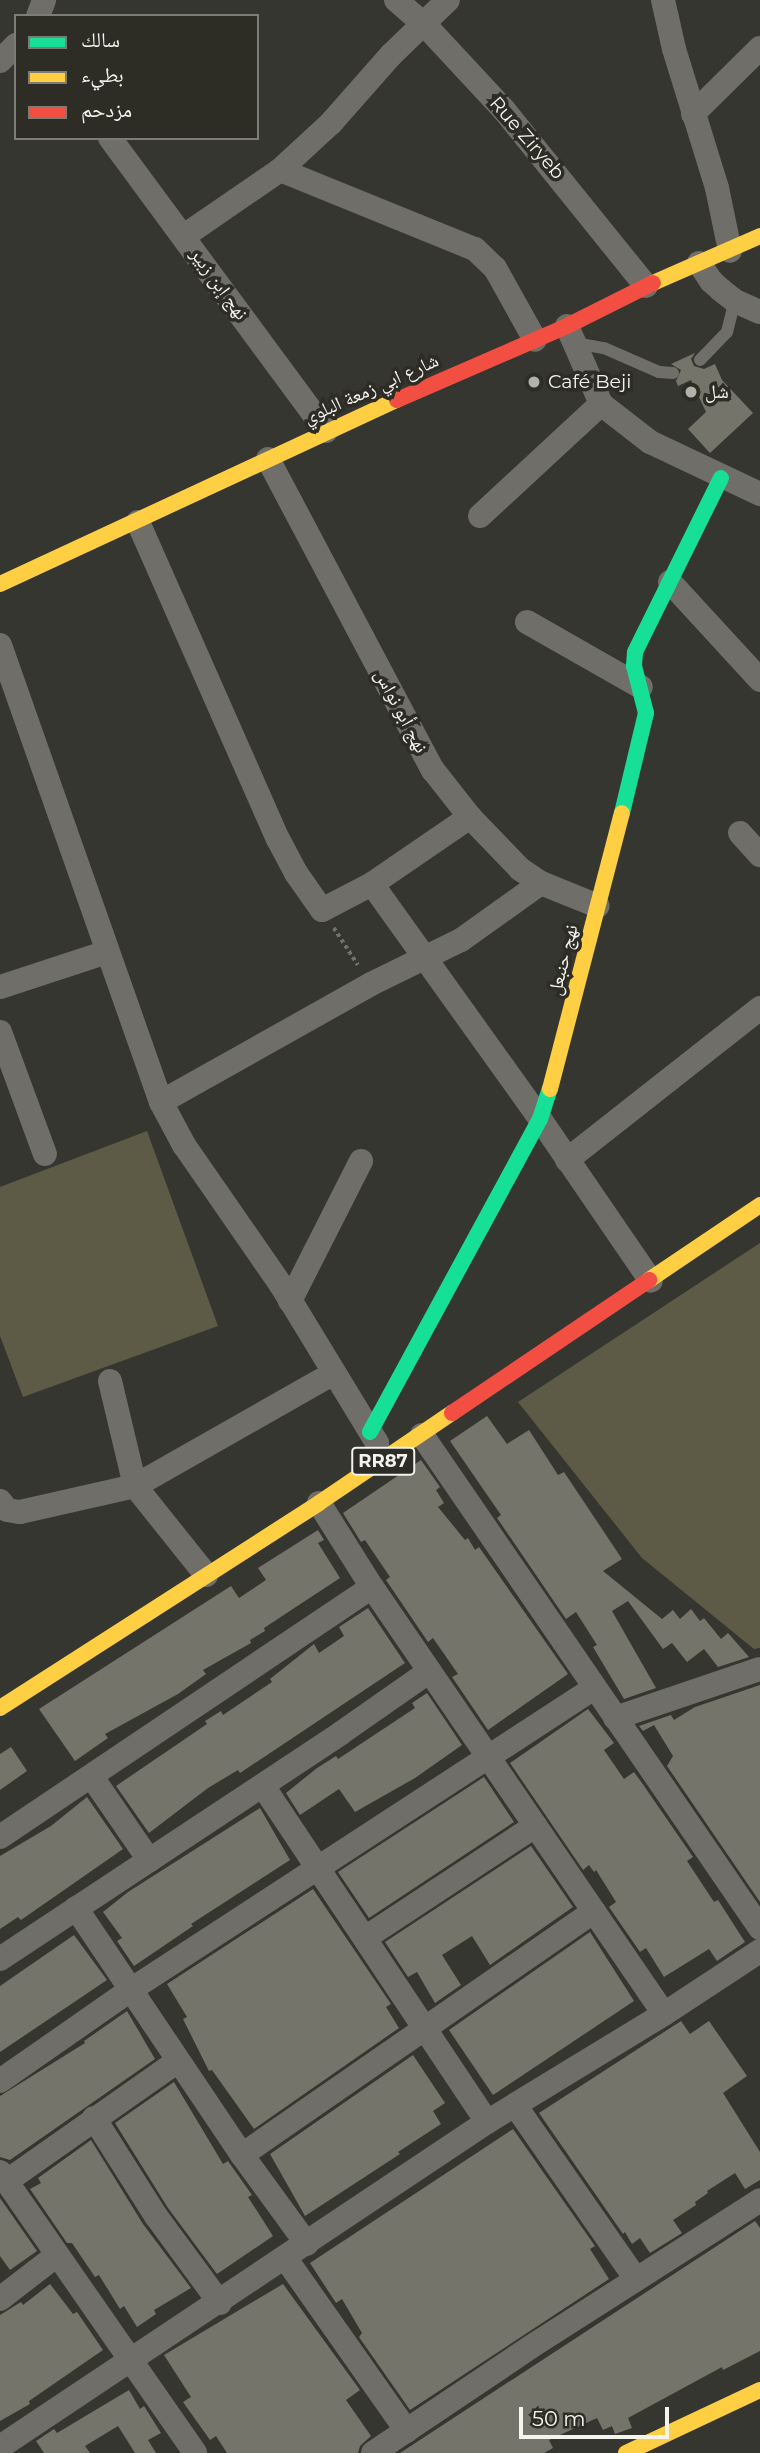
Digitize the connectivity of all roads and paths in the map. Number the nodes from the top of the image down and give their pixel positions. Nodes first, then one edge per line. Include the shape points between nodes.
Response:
1 (396, 0) edge
2 (447, 0) edge
3 (663, 0) edge
4 (425, 25) junction
5 (14, 48) edge
6 (760, 48) edge
7 (0, 61) edge
8 (693, 114) junction
9 (112, 140) edge
10 (280, 170) junction
11 (184, 236) junction
12 (760, 236) edge
13 (730, 251) junction
14 (699, 263) junction
15 (646, 286) junction
16 (735, 301) junction
17 (760, 312) edge
18 (571, 334) junction
19 (535, 340) junction
20 (700, 360) dead end
21 (673, 373) dead end
22 (601, 404) junction
23 (326, 431) junction
24 (268, 459) junction
25 (721, 478) junction
26 (760, 495) edge
27 (480, 516) dead end
28 (138, 522) junction
29 (670, 582) junction
30 (0, 584) edge
31 (527, 622) dead end
32 (0, 645) edge
33 (760, 681) edge
34 (641, 687) junction
35 (470, 817) junction
36 (740, 833) dead end
37 (760, 855) edge
38 (541, 883) junction
39 (372, 884) junction
40 (598, 906) junction
41 (322, 910) junction
42 (107, 952) junction
43 (425, 957) junction
44 (371, 985) junction
45 (0, 987) edge
46 (760, 1008) edge
47 (0, 1031) edge
48 (8, 1083) edge
49 (161, 1102) junction
50 (540, 1119) junction
51 (45, 1154) dead end
52 (567, 1160) junction
53 (361, 1161) dead end
54 (760, 1205) edge
55 (651, 1281) junction
56 (290, 1300) junction
57 (334, 1373) junction
58 (110, 1381) dead end
59 (370, 1432) junction
60 (422, 1435) junction
61 (387, 1458) junction
62 (135, 1486) junction
63 (0, 1501) edge
64 (319, 1503) junction
65 (206, 1575) junction
66 (372, 1587) junction
67 (760, 1669) edge
68 (430, 1671) junction
69 (594, 1688) junction
70 (0, 1708) edge
71 (615, 1718) junction
72 (488, 1754) junction
73 (92, 1777) junction
74 (263, 1786) junction
75 (535, 1826) junction
76 (0, 1837) edge
77 (149, 1860) junction
78 (318, 1867) junction
79 (76, 1908) junction
80 (594, 1911) junction
81 (760, 1928) edge
82 (365, 1938) junction
83 (760, 1951) edge
84 (0, 1959) edge
85 (132, 1989) junction
86 (664, 2014) junction
87 (424, 2031) junction
88 (178, 2061) junction
89 (0, 2081) edge
90 (515, 2105) junction
91 (94, 2118) junction
92 (487, 2122) junction
93 (242, 2155) junction
94 (3, 2176) edge
95 (760, 2200) edge
96 (307, 2244) junction
97 (57, 2255) junction
98 (286, 2259) junction
99 (636, 2279) junction
100 (0, 2299) edge
101 (220, 2303) junction
102 (131, 2360) junction
103 (760, 2390) edge
104 (407, 2431) junction
105 (0, 2448) edge
106 (195, 2453) edge
107 (373, 2453) edge
108 (626, 2453) edge

1 - 4 street, Rue Ziryeb
2 - 4 street
3 - 8 street
4 - 10 street
4 - 15 street, Rue Ziryeb via 512,119
5 - 7 street
6 - 8 street
8 - 13 street via 717,188
9 - 11 street, نهج إبن زبير
10 - 11 street
10 - 19 street via 475,249 495,268
11 - 23 street, نهج إبن زبير
12 - 13 main road, شارع ابي زمعة البلوي
13 - 14 main road, شارع ابي زمعة البلوي
14 - 15 main road, شارع ابي زمعة البلوي
14 - 16 street via 711,281
15 - 18 main road, شارع ابي زمعة البلوي
16 - 17 street
16 - 20 lane via 727,332
18 - 19 main road, شارع ابي زمعة البلوي
18 - 21 lane via 659,372
18 - 22 street
19 - 23 main road, شارع ابي زمعة البلوي
22 - 25 street via 650,442
22 - 27 street
23 - 24 main road, شارع ابي زمعة البلوي
24 - 28 main road, شارع ابي زمعة البلوي
24 - 35 street, نهج أبو نواس via 409,729
25 - 26 street
25 - 29 main road, نهج حنبعل
28 - 30 main road, شارع ابي زمعة البلوي
28 - 41 street via 278,839
29 - 33 street
29 - 34 main road, نهج حنبعل via 635,652
31 - 34 street
32 - 42 street
34 - 40 main road, نهج حنبعل via 646,713 643,731
35 - 38 street, نهج أبو نواس via 520,869
35 - 39 street
36 - 37 street
38 - 40 street, نهج أبو نواس
38 - 43 street via 461,940
39 - 41 street
39 - 43 street
40 - 50 main road, نهج حنبعل
41 - 44 path
42 - 45 street
42 - 49 street
43 - 44 street
43 - 50 street
44 - 49 street
46 - 52 street
47 - 48 street
48 - 51 street
49 - 56 street via 184,1145
50 - 52 street
50 - 59 main road, نهج حنبعل
52 - 55 street
53 - 56 street
54 - 55 main road, RR87
55 - 60 main road, RR87
56 - 57 street
57 - 59 street
57 - 62 street
58 - 62 street
59 - 61 street
60 - 61 main road, RR87
60 - 69 street
61 - 64 main road, RR87
62 - 63 street via 20,1512 7,1510
62 - 65 street
64 - 65 main road, RR87
64 - 66 street
65 - 70 main road, RR87
66 - 68 street
66 - 73 street
67 - 71 street
68 - 72 street
68 - 74 street
69 - 71 street
69 - 72 street
71 - 81 street
72 - 75 street
72 - 78 street
73 - 76 street
73 - 77 street
74 - 77 street
74 - 78 street
75 - 80 street
75 - 82 street
77 - 79 street
78 - 82 street
78 - 85 street
79 - 84 street
79 - 85 street
80 - 86 street
80 - 87 street
82 - 87 street
83 - 86 street
85 - 88 street
85 - 89 street
86 - 90 street
87 - 92 street
87 - 93 street
88 - 91 street
88 - 93 street
90 - 92 street
90 - 99 street
91 - 94 street
91 - 101 street via 172,2239
92 - 96 street
93 - 96 street
94 - 97 street
95 - 99 street
96 - 98 street
97 - 100 street
97 - 102 street
98 - 101 street
98 - 104 street
99 - 104 street
101 - 102 street
102 - 105 street
102 - 106 street
103 - 108 main road
104 - 107 street

